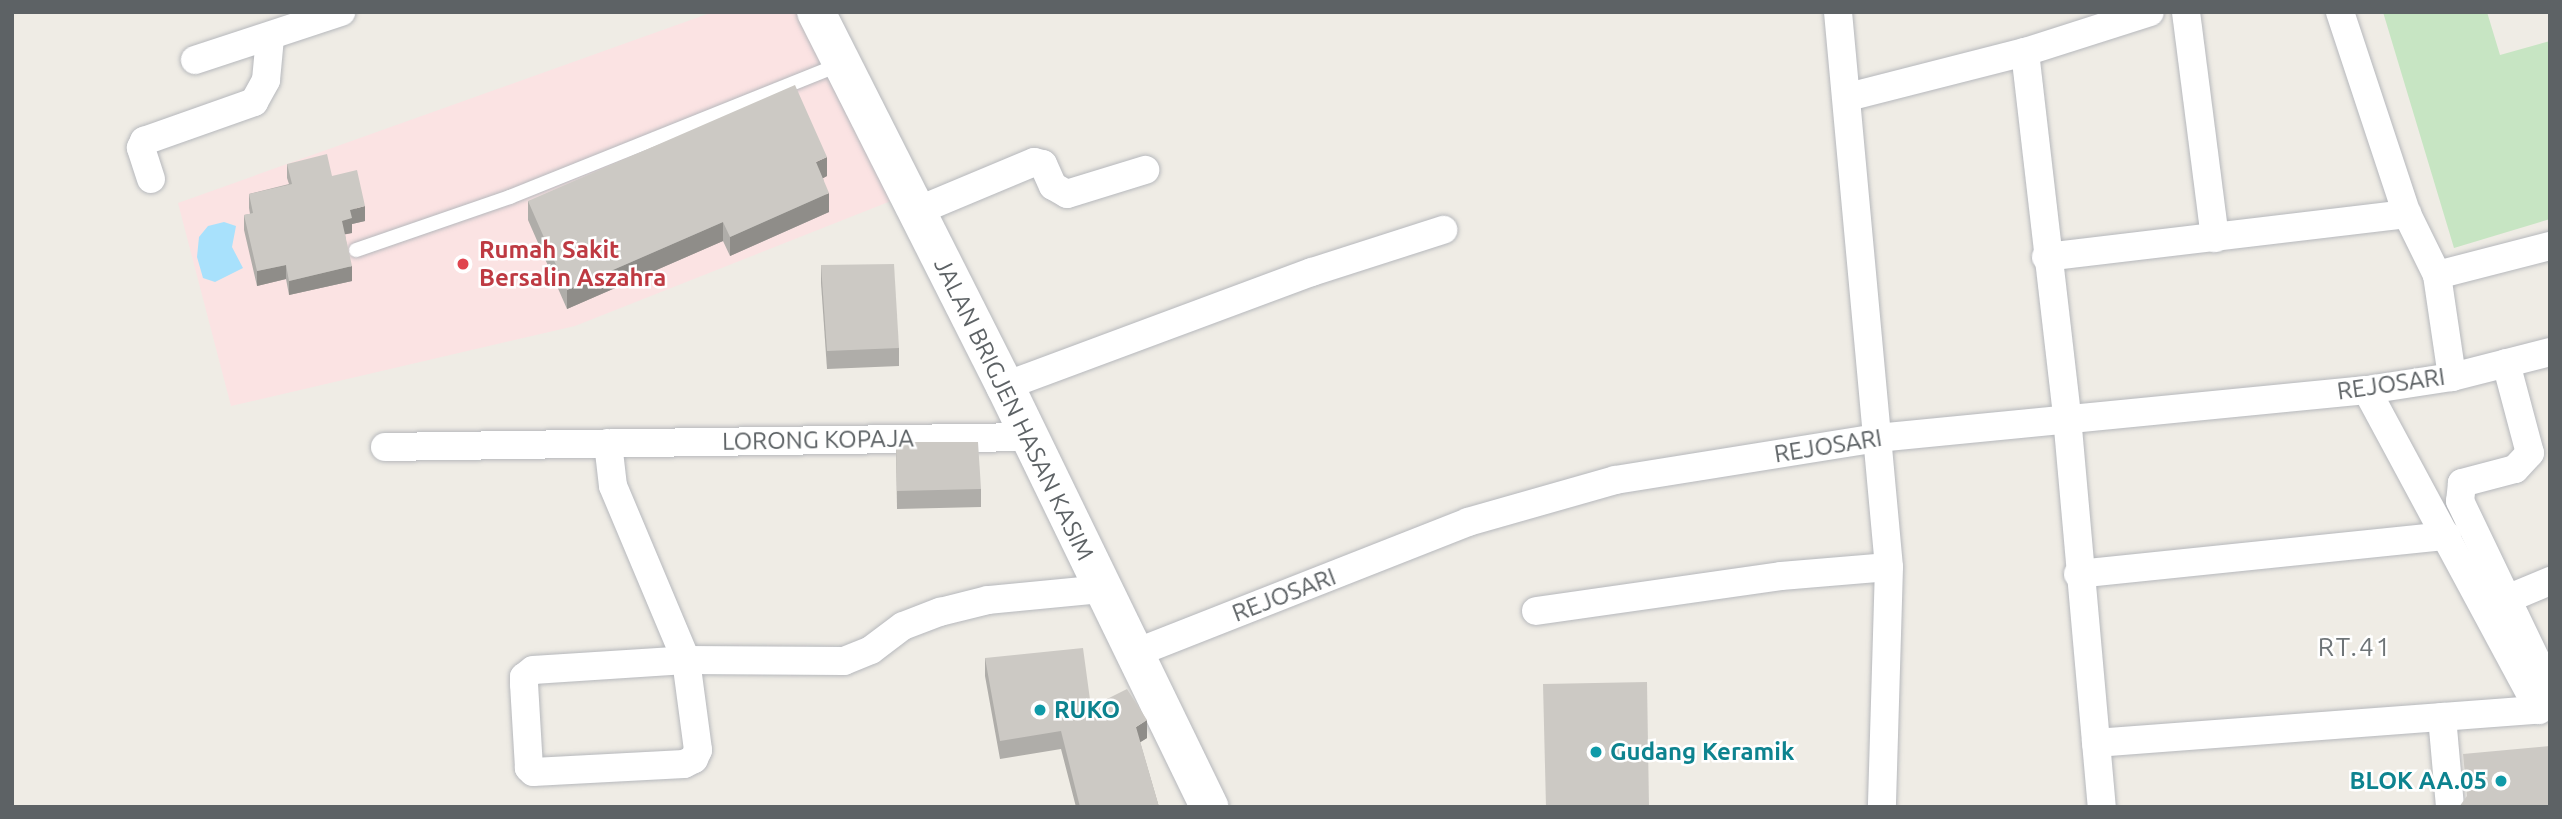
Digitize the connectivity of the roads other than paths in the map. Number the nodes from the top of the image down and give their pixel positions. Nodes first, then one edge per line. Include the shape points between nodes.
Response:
1 (341, 12) edge
2 (816, 12) edge
3 (1838, 12) edge
4 (2150, 12) edge
5 (2186, 12) edge
6 (2340, 12) edge
7 (2103, 19) edge
8 (270, 38) junction
9 (2025, 52) junction
10 (195, 60) dead end
11 (842, 64) junction
12 (1848, 97) junction
13 (1145, 170) dead end
14 (151, 179) dead end
15 (917, 211) junction
16 (2407, 214) junction
17 (1443, 230) dead end
18 (2215, 238) junction
19 (2550, 246) edge
20 (356, 250) dead end
21 (2046, 257) junction
22 (2437, 275) junction
23 (2550, 352) edge
24 (2506, 363) junction
25 (2452, 377) junction
26 (1005, 386) junction
27 (2367, 390) junction
28 (2067, 417) junction
29 (1027, 437) junction
30 (1877, 438) junction
31 (608, 443) junction
32 (385, 447) dead end
33 (2448, 536) junction
34 (1889, 567) junction
35 (2078, 574) junction
36 (2550, 581) edge
37 (1102, 590) junction
38 (2507, 600) junction
39 (1536, 611) dead end
40 (1133, 654) junction
41 (686, 660) junction
42 (2550, 689) edge
43 (2442, 717) junction
44 (2096, 743) junction
45 (1209, 807) edge
46 (1882, 807) edge
47 (2102, 807) edge
48 (2450, 807) edge

1 - 8 street
2 - 11 street, JALAN BRIGJEN HASAN KASIM
3 - 12 street
4 - 7 street
5 - 18 street
6 - 16 street
7 - 9 street
8 - 10 street
8 - 14 street via 267,80 254,102 144,141 141,148
9 - 12 street
9 - 21 street
11 - 15 street, JALAN BRIGJEN HASAN KASIM
11 - 20 lane via 520,193
12 - 30 street
13 - 15 street via 1067,194 1053,186 1043,164 1034,162
15 - 26 street, JALAN BRIGJEN HASAN KASIM
16 - 18 street
16 - 22 street
17 - 26 street via 1312,272
18 - 21 street
19 - 22 street
21 - 28 street
22 - 25 street
23 - 24 street, REJOSARI
24 - 25 street, REJOSARI
24 - 38 street via 2530,453 2515,469 2462,483 2460,501
25 - 27 street, REJOSARI
26 - 29 street, JALAN BRIGJEN HASAN KASIM
27 - 28 street, REJOSARI
27 - 33 street
28 - 30 street, REJOSARI
28 - 35 street
29 - 31 street, LORONG KOPAJA
29 - 37 street, JALAN BRIGJEN HASAN KASIM
30 - 34 street
30 - 40 street, REJOSARI via 1615,480 1515,506
31 - 32 street, LORONG KOPAJA
31 - 41 street via 613,486
33 - 35 street
33 - 43 street via 2539,710
34 - 39 street via 1781,576
34 - 46 street
35 - 44 street
36 - 38 street
37 - 40 street, JALAN BRIGJEN HASAN KASIM
37 - 41 street via 988,600 953,608 903,626 862,656 844,661
38 - 42 street
40 - 45 street, JALAN BRIGJEN HASAN KASIM
41 - 41 street via 698,745 694,759 684,764 533,772 529,768 524,684 528,672
43 - 44 street
43 - 48 street
44 - 47 street

